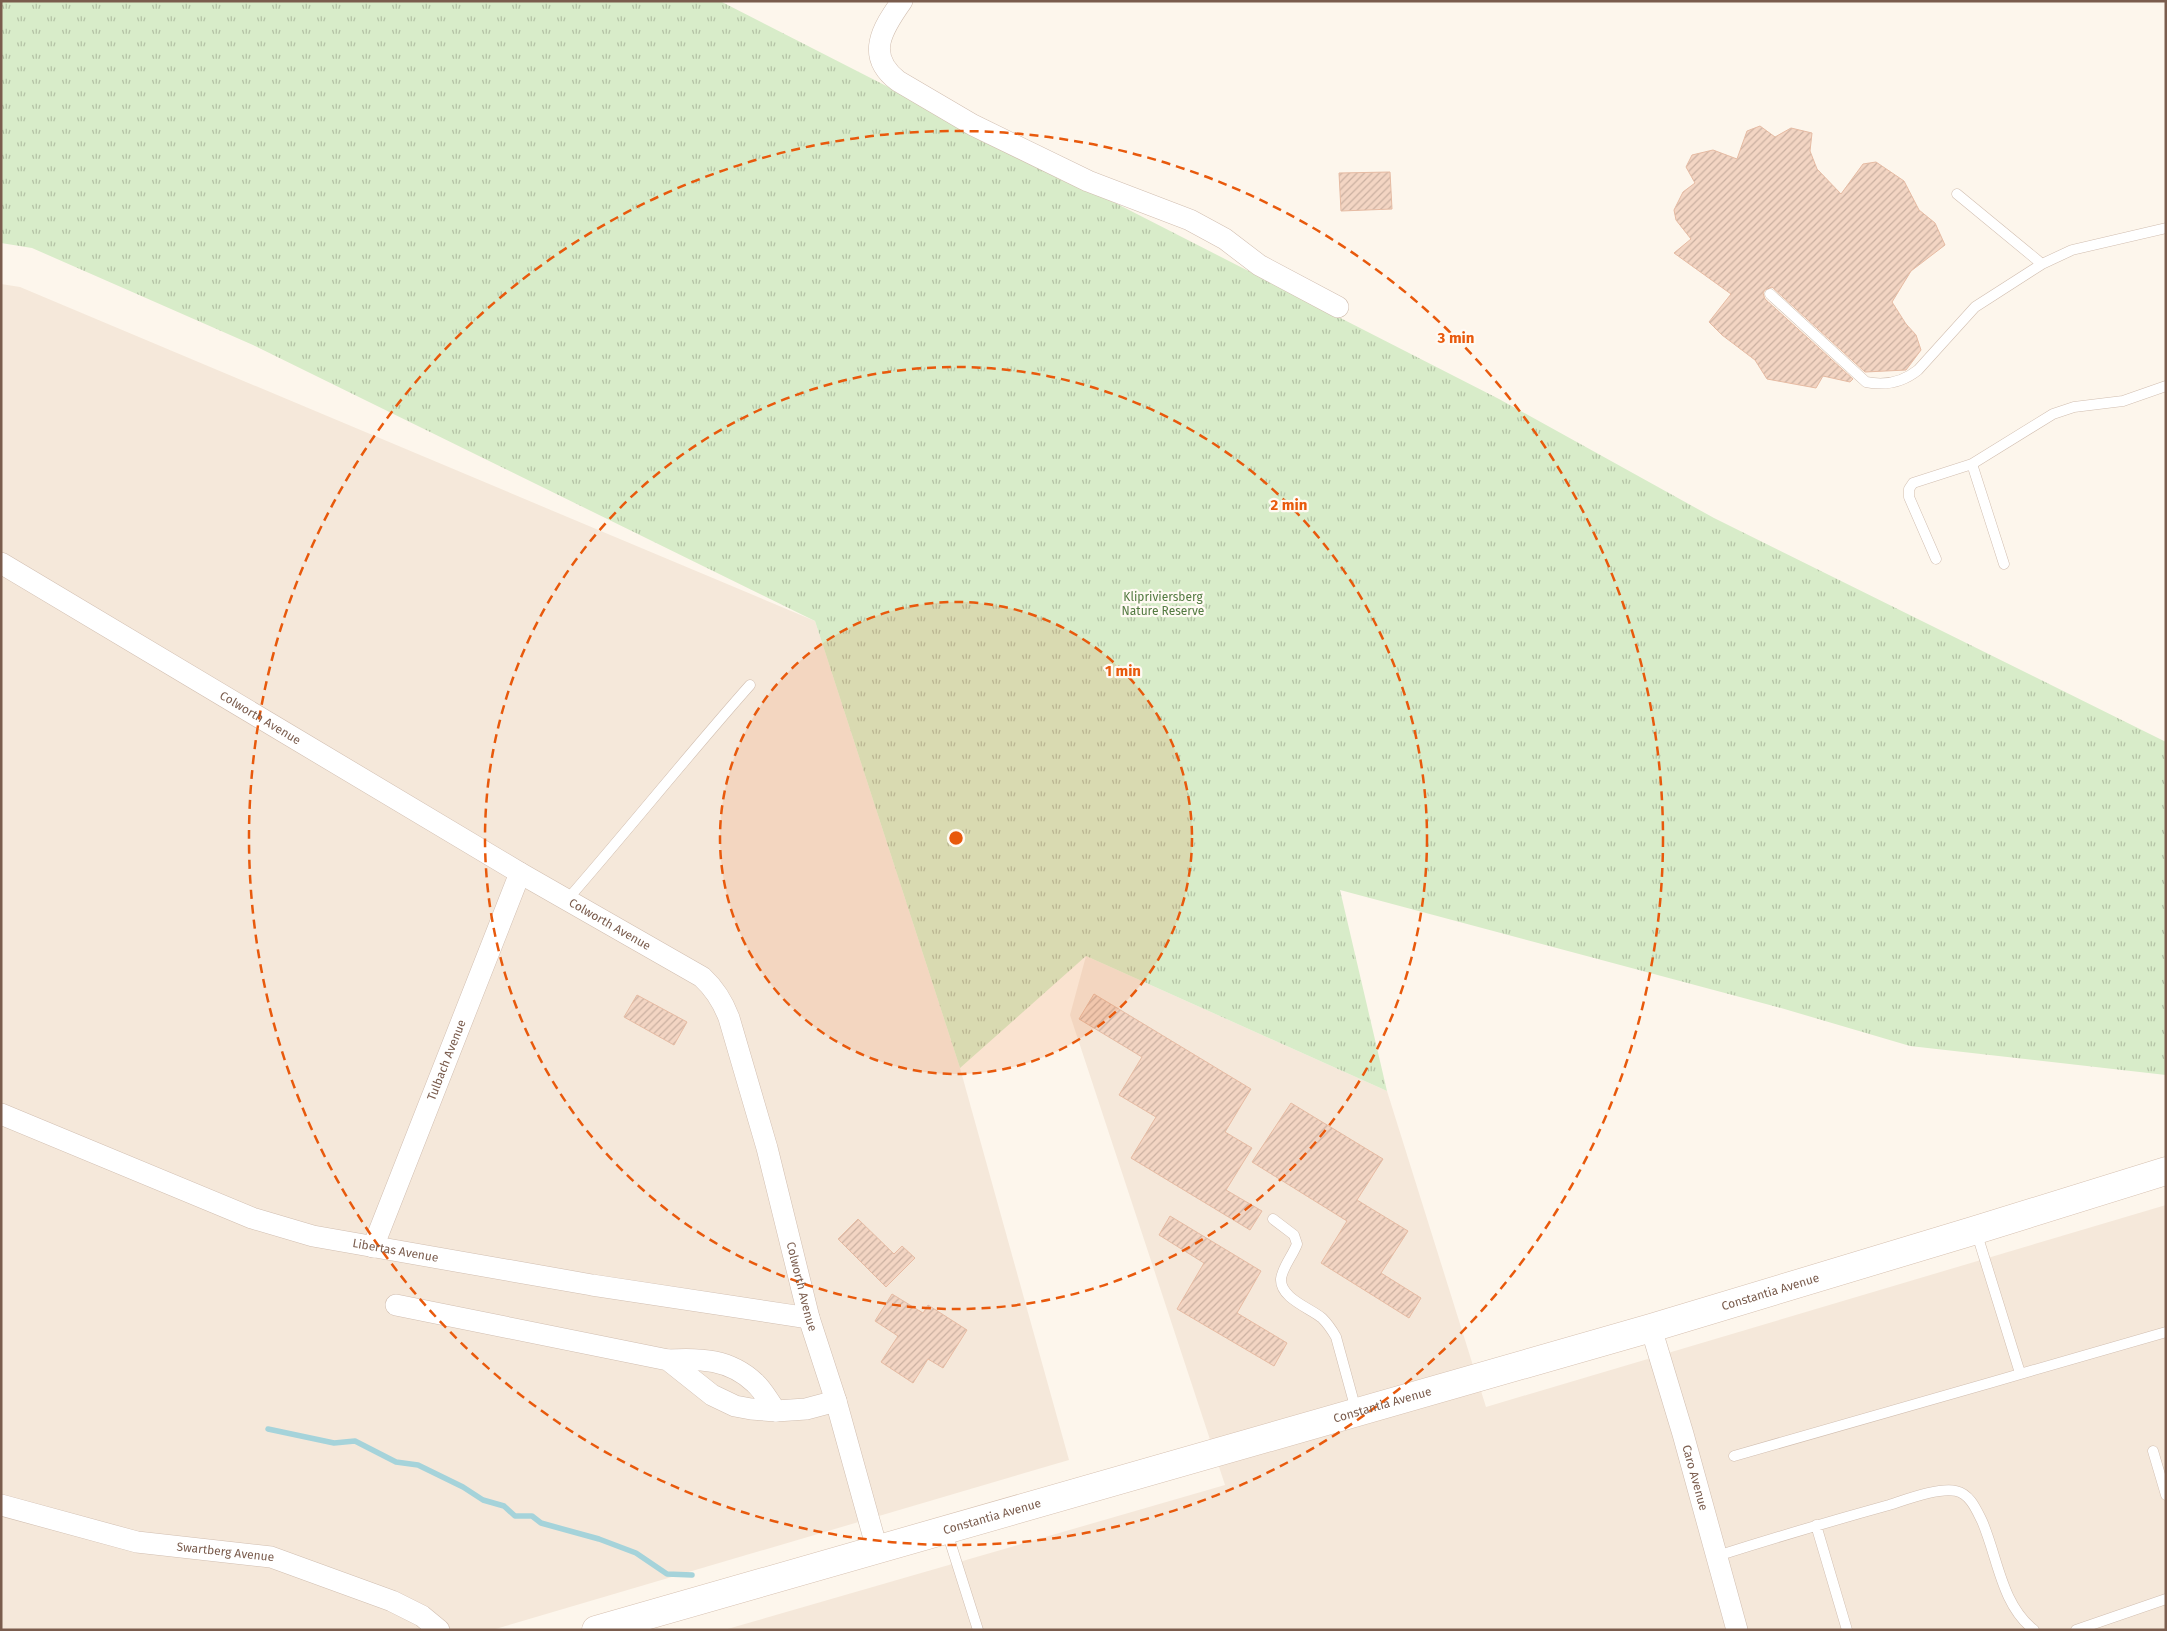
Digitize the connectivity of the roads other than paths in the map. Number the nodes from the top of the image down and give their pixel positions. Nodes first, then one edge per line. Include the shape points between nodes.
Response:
1 (902, 1) edge
2 (1957, 194) dead end
3 (2166, 228) edge
4 (2042, 264) junction
5 (1770, 294) dead end
6 (1338, 307) dead end
7 (2166, 386) edge
8 (1972, 464) junction
9 (1936, 559) dead end
10 (1, 562) edge
11 (2004, 564) dead end
12 (750, 685) dead end
13 (520, 873) junction
14 (567, 900) junction
15 (1, 1114) edge
16 (2166, 1171) edge
17 (1273, 1219) dead end
18 (1976, 1230) junction
19 (373, 1246) junction
20 (396, 1305) dead end
21 (809, 1318) junction
22 (1651, 1328) junction
23 (2166, 1332) edge
24 (668, 1360) junction
25 (2020, 1373) junction
26 (836, 1401) junction
27 (776, 1411) junction
28 (1356, 1411) junction
29 (2154, 1451) dead end
30 (1734, 1456) dead end
31 (2166, 1495) edge
32 (1, 1505) edge
33 (1816, 1525) junction
34 (946, 1528) junction
35 (877, 1548) junction
36 (1717, 1556) junction
37 (2166, 1600) edge
38 (662, 1621) edge
39 (440, 1630) edge
40 (596, 1630) edge
41 (978, 1630) edge
42 (1737, 1630) edge
43 (1847, 1630) edge
44 (2034, 1630) edge
45 (2076, 1630) edge

1 - 6 street via 884,31 879,49 886,72 898,81 973,125 1088,181 1190,220 1225,239 1259,265
2 - 4 lane
3 - 4 lane via 2072,250
4 - 5 lane via 1975,307 1908,378 1877,384 1858,376
7 - 8 lane via 2123,401 2066,408
8 - 9 lane via 1913,484 1909,489 1909,497
8 - 11 lane
10 - 13 street, Colworth Avenue
12 - 14 lane
13 - 14 street, Colworth Avenue
13 - 19 street, Tulbach Avenue
14 - 21 street, Colworth Avenue via 702,977 726,1008 767,1148
15 - 19 street, Libertas Avenue via 252,1218 313,1236
16 - 18 street, Constantia Avenue
17 - 28 lane via 1294,1235 1297,1244 1281,1277 1282,1287 1331,1328
18 - 22 street, Constantia Avenue
18 - 25 lane
19 - 21 street, Libertas Avenue via 592,1285
20 - 24 street
21 - 26 street, Colworth Avenue
22 - 28 street, Constantia Avenue
22 - 36 street, Caro Avenue
23 - 25 lane
24 - 27 street via 712,1395 735,1406
24 - 27 street via 697,1358 739,1371 756,1384
25 - 30 lane
26 - 27 street via 806,1409
26 - 35 street, Colworth Avenue
28 - 34 street, Constantia Avenue
29 - 31 lane
32 - 39 street, Swartberg Avenue via 137,1542 271,1558 392,1601 422,1616
33 - 36 lane
33 - 43 lane
33 - 44 lane via 1937,1492 1961,1493 1973,1504 1982,1523 2014,1609
34 - 35 street, Constantia Avenue
34 - 41 lane
35 - 38 street, Constantia Avenue
36 - 42 street, Caro Avenue
37 - 45 lane
38 - 40 street, Constantia Avenue

